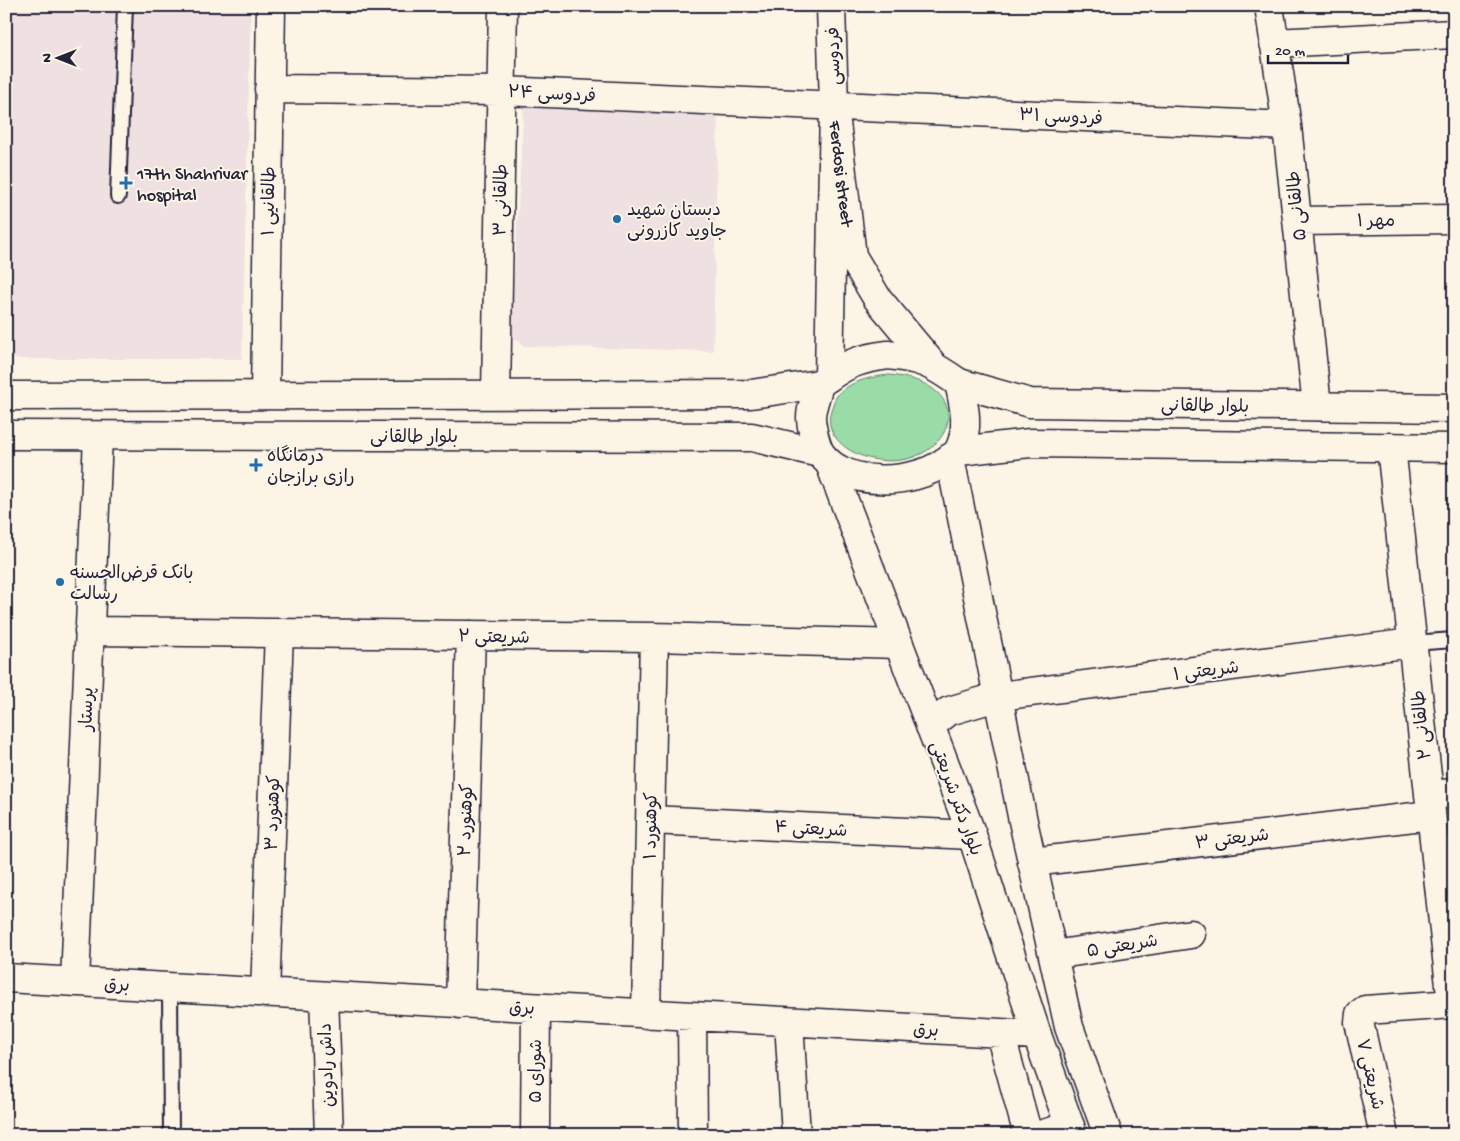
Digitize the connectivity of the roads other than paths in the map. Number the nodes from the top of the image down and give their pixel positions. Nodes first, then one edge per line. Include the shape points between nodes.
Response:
1 (125, 6) edge
2 (271, 6) edge
3 (503, 6) edge
4 (832, 6) edge
5 (1269, 6) edge
6 (1454, 34) edge
7 (1274, 43) junction
8 (269, 89) junction
9 (502, 91) junction
10 (834, 106) junction
11 (1288, 126) junction
12 (118, 196) dead end
13 (1454, 220) edge
14 (1298, 221) junction
15 (932, 364) junction
16 (824, 380) junction
17 (958, 382) junction
18 (496, 394) junction
19 (264, 395) junction
20 (6, 396) edge
21 (1317, 406) junction
22 (1454, 408) edge
23 (6, 435) edge
24 (98, 436) junction
25 (1391, 447) junction
26 (1454, 448) edge
27 (954, 454) junction
28 (825, 458) junction
29 (89, 631) junction
30 (279, 633) junction
31 (471, 635) junction
32 (654, 637) junction
33 (1454, 640) edge
34 (1412, 643) junction
35 (899, 644) junction
36 (1000, 696) junction
37 (930, 726) junction
38 (1438, 801) edge
39 (650, 820) junction
40 (972, 835) junction
41 (1032, 862) junction
42 (1191, 934) dead end
43 (1053, 955) junction
44 (6, 978) edge
45 (75, 982) junction
46 (170, 987) junction
47 (265, 993) junction
48 (324, 996) junction
49 (460, 1004) junction
50 (1453, 1004) edge
51 (536, 1008) junction
52 (646, 1014) junction
53 (692, 1017) junction
54 (789, 1022) junction
55 (1000, 1033) junction
56 (1037, 1035) junction
57 (1072, 1130) edge
58 (171, 1135) edge
59 (329, 1135) edge
60 (535, 1135) edge
61 (693, 1135) edge
62 (796, 1135) edge
63 (1028, 1135) edge
64 (1040, 1135) edge
65 (1108, 1135) edge
66 (1384, 1135) edge

1 - 12 lane
2 - 8 street, طالقانیی ۱
3 - 9 street, طالقانی ۳
4 - 10 street, فردوسی
5 - 7 street, طالقانی ۵
6 - 7 street
7 - 11 street, طالقانی ۵
8 - 9 street, فردوسی ۲۴
8 - 19 street, طالقانیی ۱
9 - 10 street, فردوسی ۲۴
9 - 18 street, طالقانی ۳
10 - 11 street, فردوسی ۳۱
10 - 15 street, Ferdosi street via 852,256 877,298
10 - 16 street, Ferdosi street
11 - 14 street, طالقانی ۵
13 - 14 street, مهر ۱
14 - 21 street, طالقانی ۵
15 - 16 street via 910,357 868,357 845,365
15 - 17 street
16 - 18 street via 751,394
16 - 28 street via 811,417
17 - 21 street, بلوار طالقانی via 1030,403
17 - 27 street via 966,417
18 - 19 street
19 - 20 street
21 - 22 street, بلوار طالقانی
23 - 24 street, بلوار طالقانی
24 - 28 street, بلوار طالقانی via 752,438
24 - 29 street, پرستار
25 - 26 street
25 - 27 street via 1030,442
25 - 34 street, طالقانی ۲
27 - 28 street via 933,470 910,478 890,480 868,478
27 - 36 street
28 - 35 street, بلوار دکتر شریعتی
29 - 30 street, شریعتی ۲
29 - 45 street, پرستار
30 - 31 street, شریعتی ۲
30 - 47 street, کوهنورد ۳
31 - 32 street, شریعتی ۲
31 - 49 street, کوهنورد ۲
32 - 35 street, شریعتی ۲
32 - 39 street, کوهنورد ۱
33 - 34 lane
34 - 36 street, شریعتی ۱
34 - 38 street, طالقانی ۲
35 - 37 street, بلوار دکتر شریعتی
36 - 37 street, شریعتی ۱ via 949,711
36 - 41 street
37 - 40 street, بلوار دکتر شریعتی
38 - 41 street, شریعتی ۳
38 - 50 street, طالقانی ۲
39 - 40 street, شریعتی ۴
39 - 52 street, کوهنورد ۱
40 - 56 street, بلوار دکتر شریعتی
41 - 43 street
42 - 43 street, شریعتی ۵
43 - 65 street via 1069,1027
44 - 45 street, برق
45 - 46 street, برق
46 - 47 street, برق
46 - 58 lane
47 - 48 street, برق
48 - 49 street, برق
48 - 59 street, داش رادوین
49 - 51 street, برق
50 - 66 street, شریعتی ۷ via 1365,1010 1360,1014 1359,1022
51 - 52 street, برق
51 - 60 street, شورای ۵
52 - 53 street, برق
53 - 54 street, برق
53 - 61 street
54 - 55 street, برق
54 - 62 street
55 - 56 street, برق
55 - 63 street
56 - 57 street, بلوار دکتر شریعتی
57 - 64 street

